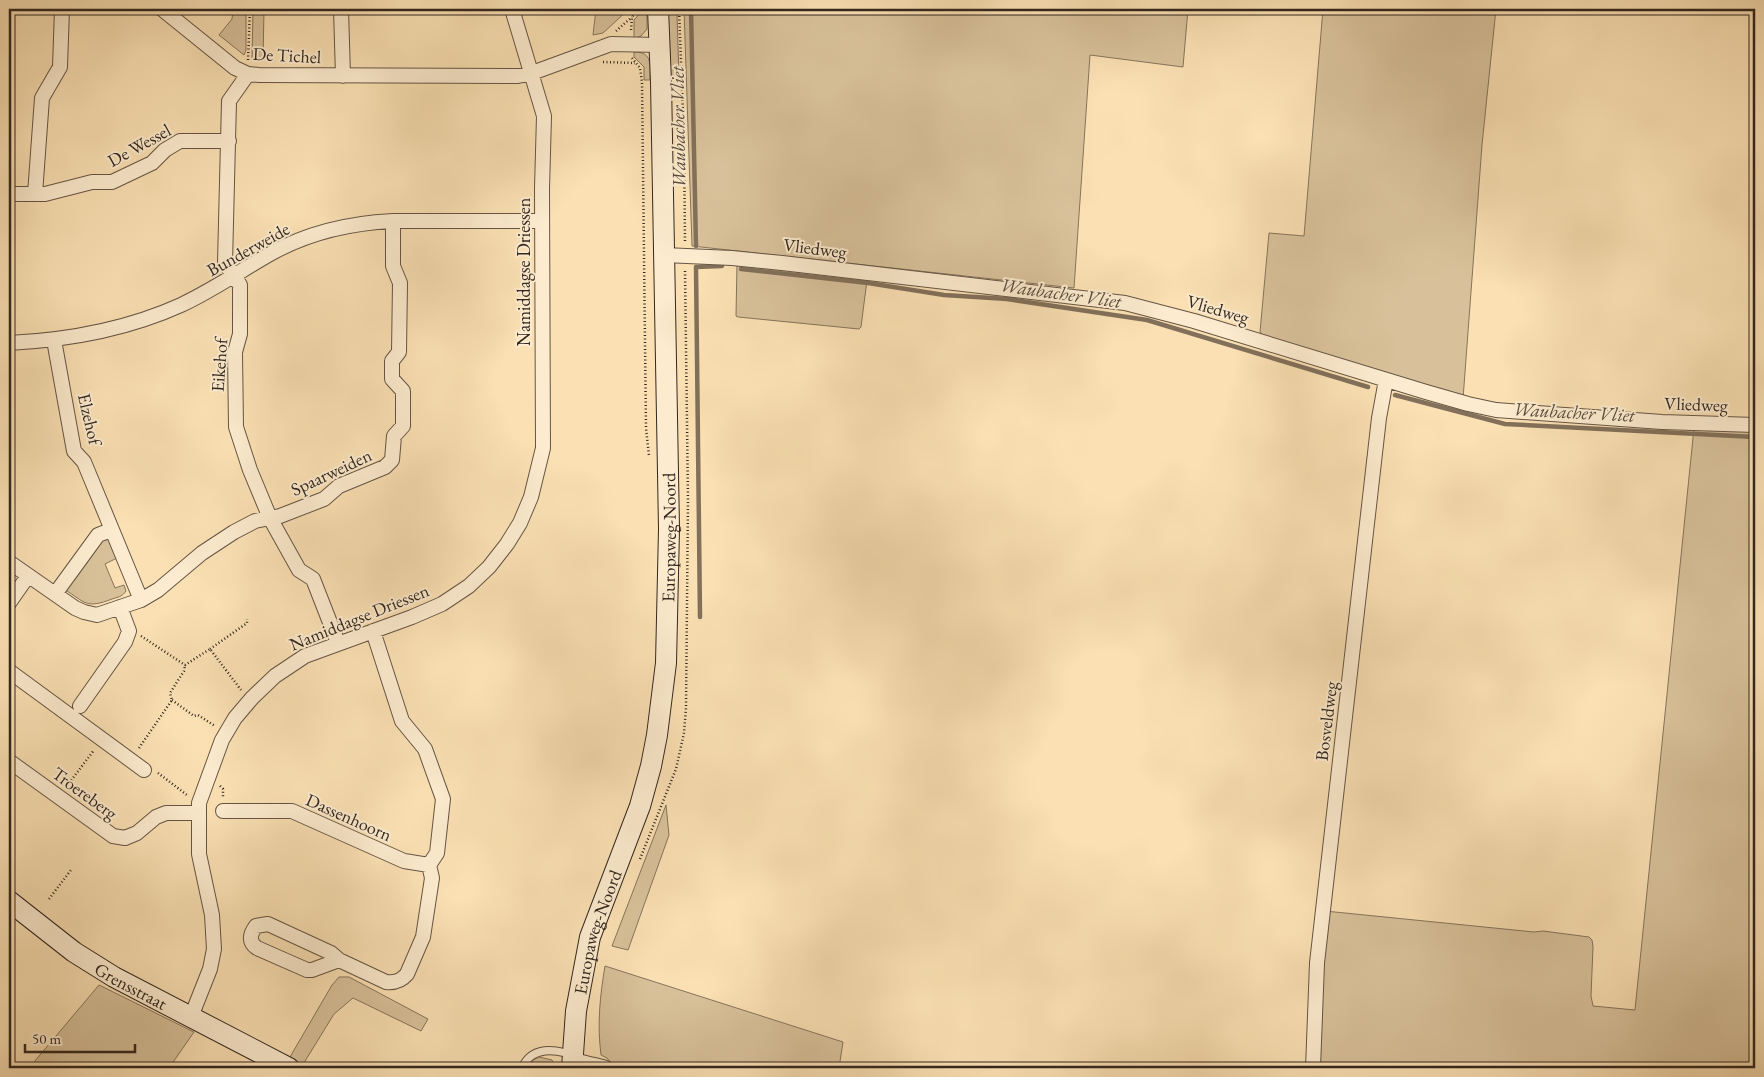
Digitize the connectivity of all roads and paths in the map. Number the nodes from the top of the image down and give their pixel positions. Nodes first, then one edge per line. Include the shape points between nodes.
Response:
1 (62, 9) edge
2 (162, 9) edge
3 (250, 9) edge
4 (341, 9) edge
5 (512, 9) edge
6 (638, 9) edge
7 (658, 9) edge
8 (679, 9) edge
9 (631, 44) junction
10 (659, 45) junction
11 (532, 73) junction
12 (248, 74) junction
13 (342, 76) junction
14 (228, 141) junction
15 (9, 194) edge
16 (35, 194) junction
17 (542, 221) junction
18 (393, 222) junction
19 (654, 254) junction
20 (685, 256) junction
21 (235, 276) junction
22 (54, 340) junction
23 (9, 343) edge
24 (1386, 380) junction
25 (1755, 426) edge
26 (270, 518) junction
27 (111, 530) junction
28 (9, 562) edge
29 (28, 576) junction
30 (55, 594) junction
31 (141, 600) junction
32 (9, 603) edge
33 (120, 607) junction
34 (247, 619) dead end
35 (128, 631) junction
36 (373, 631) junction
37 (338, 643) junction
38 (210, 649) junction
39 (185, 665) junction
40 (9, 671) edge
41 (252, 698) junction
42 (172, 700) junction
43 (80, 706) dead end
44 (226, 733) junction
45 (101, 739) junction
46 (131, 760) junction
47 (9, 761) edge
48 (144, 770) joint
49 (59, 797) junction
50 (198, 808) junction
51 (223, 812) dead end
52 (429, 864) junction
53 (71, 870) dead end
54 (49, 899) dead end
55 (9, 901) edge
56 (339, 960) junction
57 (191, 1017) junction
58 (572, 1061) edge
59 (289, 1068) edge
60 (522, 1068) edge
61 (609, 1068) edge
62 (1313, 1068) edge

1 - 16 street via 60,67 42,98
2 - 12 street, De Tichel via 225,61
3 - 12 path
4 - 13 street, De Tichel
5 - 11 street
6 - 9 path via 632,16
7 - 10 street, Europaweg-Noord
8 - 20 path
9 - 10 street, De Tichel
9 - 11 street, De Tichel via 606,46
9 - 19 path via 632,58 640,68 642,82
10 - 19 street, Europaweg-Noord
11 - 13 street, De Tichel via 509,76
11 - 17 street, Namiddagse Driessen via 544,116
12 - 13 street, De Tichel
12 - 14 street, Eikehof via 229,101
14 - 16 street, De Wessel via 180,141 152,163 112,182 92,182
14 - 21 street, Eikehof via 226,263
15 - 16 street, De Wessel
17 - 18 street, Bunderweide
17 - 36 street, Namiddagse Driessen via 543,448 531,496 520,523 489,567 470,586 442,604
18 - 21 street, Bunderweide via 369,222 319,234 270,254
18 - 26 street, Spaarweiden via 392,266 400,283 399,352 392,361 392,379 403,391 403,426 394,436 392,460 385,467 339,486 324,499
19 - 20 street, Vliedweg
19 - 58 street, Europaweg-Noord via 669,590 662,710 640,806 590,937 576,1011
20 - 24 street, Vliedweg via 782,263 1124,303 1194,320
21 - 22 street, Bunderweide via 208,292 134,324
21 - 26 street, Eikehof via 240,285 240,334 235,352 236,427
22 - 23 street, Bunderweide
22 - 27 street, Elzehof via 74,451 84,462
24 - 25 street, Vliedweg via 1496,410
24 - 62 street, Bosveldweg via 1317,963
26 - 31 street, Spaarweiden via 255,521 234,532
26 - 37 street, Eikehof via 299,570 313,579
27 - 30 street via 98,535
27 - 31 street, Elzehof
28 - 29 street, Spaarweiden
29 - 30 street, Spaarweiden
29 - 32 street
30 - 33 street, Spaarweiden via 75,608 91,614
31 - 33 street, Spaarweiden
33 - 35 street
34 - 38 path via 247,623
35 - 39 path via 143,637
35 - 43 street via 125,642
36 - 37 street, Namiddagse Driessen
36 - 52 street via 402,721 426,749 443,799 437,853
37 - 41 street, Namiddagse Driessen via 305,656 275,676
38 - 39 path
38 - 41 path via 236,686
39 - 42 path via 170,693
40 - 45 street
41 - 44 street, Namiddagse Driessen
42 - 44 path
42 - 46 path
44 - 50 street, Namiddagse Driessen
45 - 46 street
45 - 49 path
46 - 48 street
47 - 49 street, Troereberg
48 - 50 path via 154,770
49 - 50 street, Troereberg via 113,836 126,838 166,813
50 - 57 street, Namiddagse Driessen via 198,854 212,915 214,949 210,969
51 - 52 street, Dassenhoorn via 292,811 404,861
52 - 56 street via 432,878 423,937 407,974 386,982
53 - 54 path
55 - 57 street, Grensstraat via 74,952
56 - 56 street via 307,970 257,948 251,940 251,933 256,926 268,924 331,953
57 - 59 street, Grensstraat
58 - 60 lane via 556,1051 540,1050
58 - 61 lane via 583,1059 608,1065

